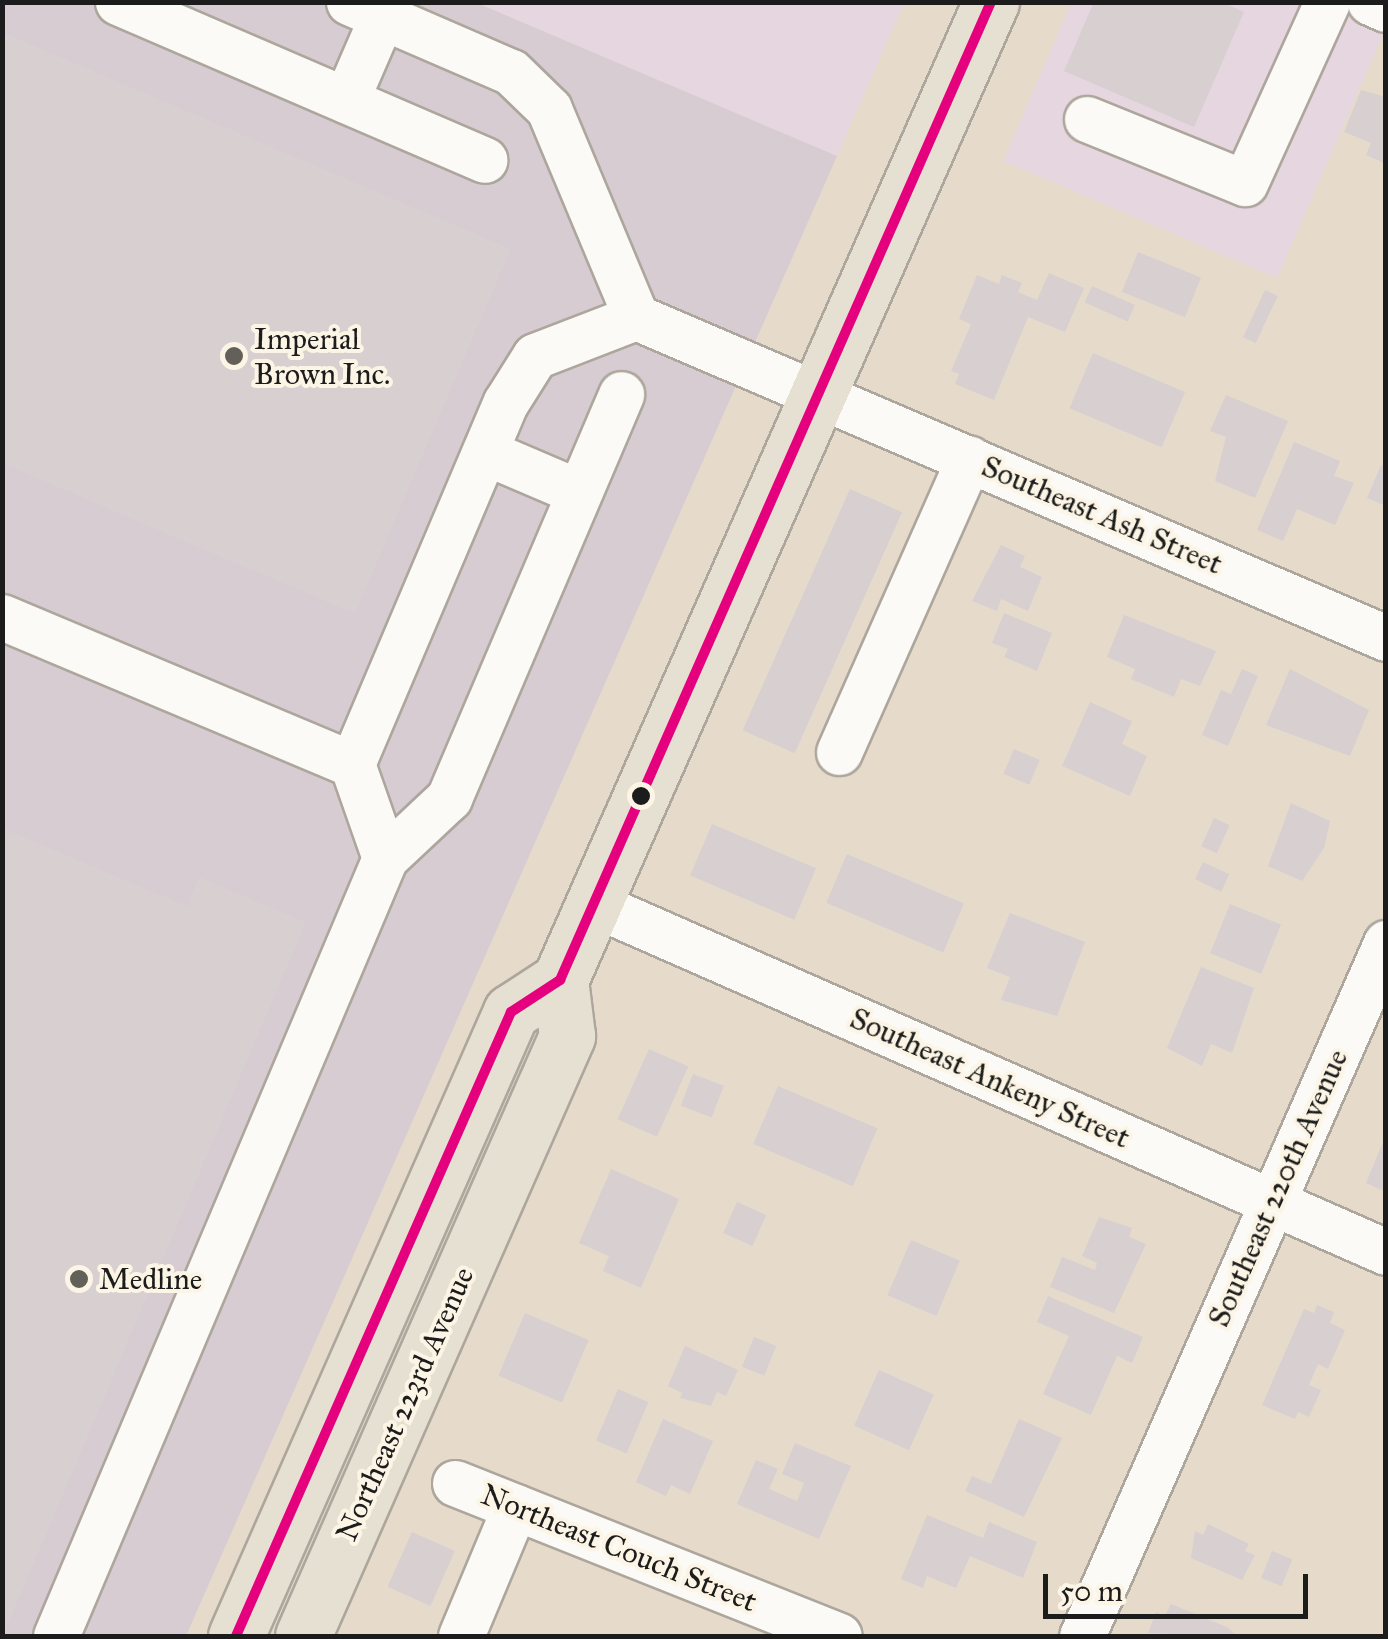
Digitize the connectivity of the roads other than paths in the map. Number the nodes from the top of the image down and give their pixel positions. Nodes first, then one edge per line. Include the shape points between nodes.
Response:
1 (118, 2) edge
2 (990, 2) edge
3 (1327, 2) edge
4 (1370, 2) edge
5 (365, 10) edge
6 (1386, 10) edge
7 (346, 100) junction
8 (1087, 119) dead end
9 (484, 160) dead end
10 (636, 317) junction
11 (819, 393) junction
12 (621, 394) dead end
13 (485, 452) junction
14 (968, 458) junction
15 (579, 492) junction
16 (2, 617) edge
17 (1386, 638) edge
18 (839, 752) dead end
19 (352, 764) junction
20 (385, 858) junction
21 (594, 904) junction
22 (1386, 942) edge
23 (560, 980) junction
24 (1272, 1202) junction
25 (1386, 1252) edge
26 (455, 1482) dead end
27 (515, 1507) junction
28 (56, 1636) edge
29 (236, 1636) edge
30 (304, 1636) edge
31 (461, 1636) edge
32 (839, 1636) edge
33 (1082, 1636) edge

1 - 7 street
2 - 11 main road
3 - 8 street via 1245,183
4 - 6 street
5 - 7 street
5 - 10 street via 511,72 549,110
7 - 9 street
10 - 11 street, Southeast Ash Street
10 - 13 street via 535,356
11 - 14 street, Southeast Ash Street
11 - 21 main road
12 - 15 street
13 - 15 street
13 - 19 street
14 - 17 street, Southeast Ash Street
14 - 18 street
15 - 20 street via 450,798
16 - 19 street
19 - 20 street
20 - 28 street
21 - 23 main road
21 - 24 street, Southeast Ankeny Street
22 - 24 street, Southeast 220th Avenue
23 - 29 main road, Northeast 223rd Avenue via 511,1012
23 - 30 main road, Northeast 223rd Avenue via 567,1036
24 - 25 street, Southeast Ankeny Street
24 - 33 street, Southeast 220th Avenue
26 - 27 street, Northeast Couch Street
27 - 31 street
27 - 32 street, Northeast Couch Street

